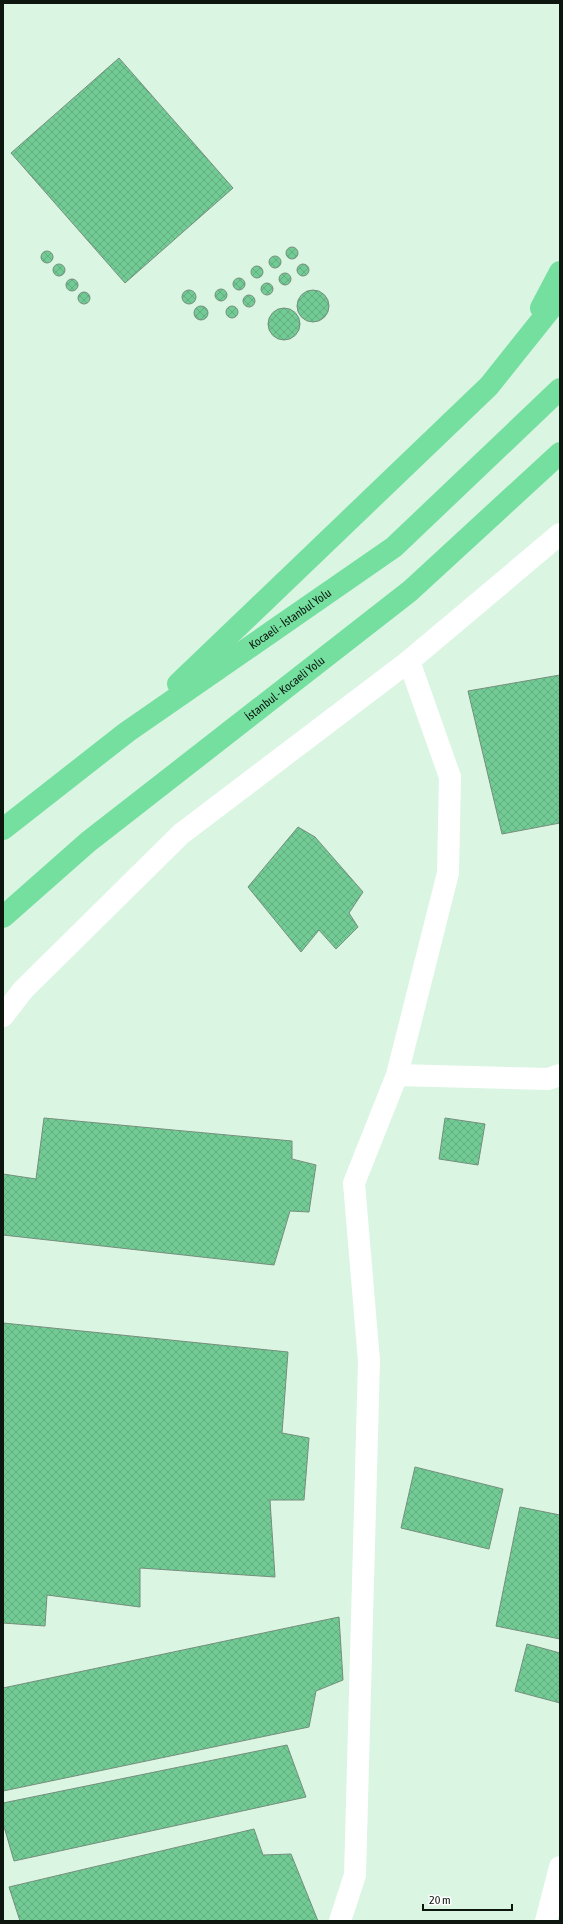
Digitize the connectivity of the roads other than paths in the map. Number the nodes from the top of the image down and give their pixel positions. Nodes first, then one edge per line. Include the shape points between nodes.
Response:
1 (560, 272) edge
2 (560, 297) edge
3 (524, 343) junction
4 (560, 389) edge
5 (560, 453) edge
6 (560, 534) edge
7 (409, 661) junction
8 (127, 732) junction
9 (3, 829) edge
10 (3, 917) edge
11 (3, 1016) edge
12 (397, 1075) junction
13 (560, 1075) edge
14 (560, 1867) edge
15 (340, 1921) edge
16 (546, 1921) edge

1 - 3 highway
2 - 3 highway
3 - 8 highway via 489,386
4 - 8 highway, Kocaeli - İstanbul Yolu via 394,547
5 - 10 highway, İstanbul - Kocaeli Yolu via 410,591 88,842
6 - 7 street
7 - 11 street via 182,834 23,990
7 - 12 street via 450,777 448,873
8 - 9 highway, Kocaeli - İstanbul Yolu
12 - 13 street via 548,1079
12 - 15 street via 354,1183 369,1361 355,1875
14 - 16 street

